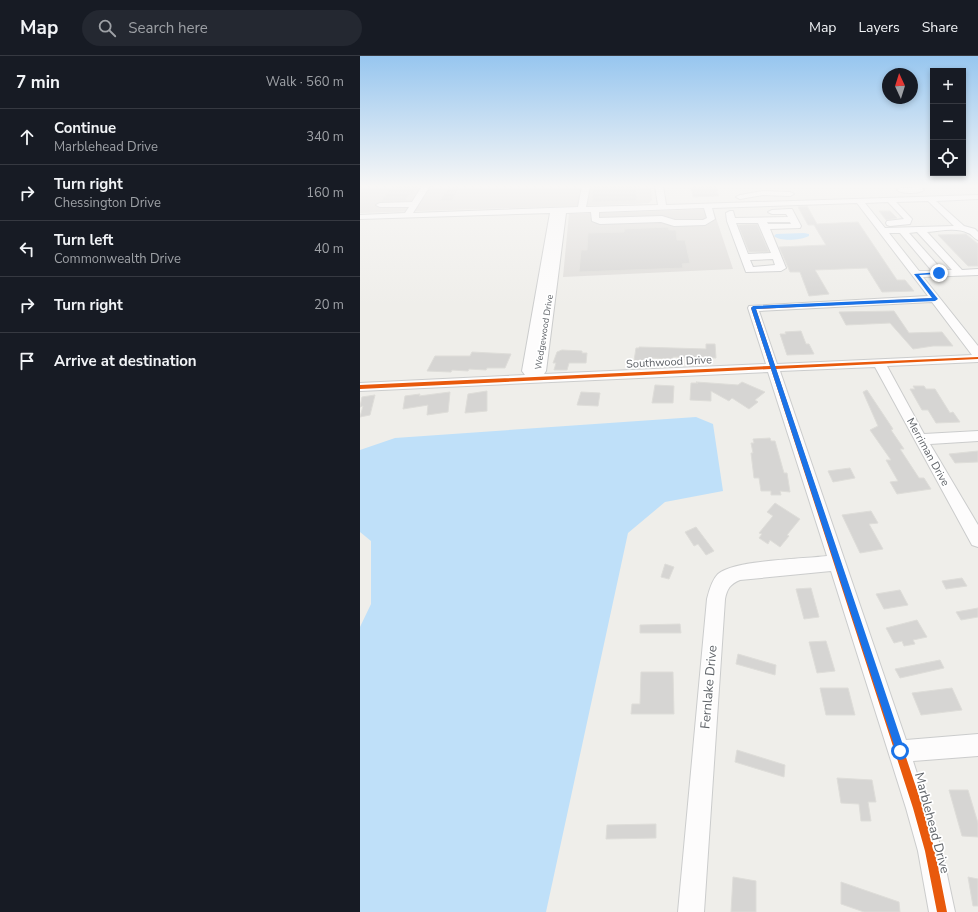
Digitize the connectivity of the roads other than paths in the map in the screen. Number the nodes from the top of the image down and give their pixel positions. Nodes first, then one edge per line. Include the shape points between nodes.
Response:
1 (555, 226) edge
2 (733, 226) edge
3 (764, 226) edge
4 (885, 226) edge
5 (879, 227) junction
6 (961, 228) joint
7 (902, 230) junction
8 (920, 230) junction
9 (978, 237) edge
10 (762, 256) junction
11 (776, 256) junction
12 (744, 257) junction
13 (768, 269) junction
14 (959, 272) junction
15 (978, 272) edge
16 (939, 273) junction
17 (916, 274) junction
18 (935, 299) junction
19 (978, 354) edge
20 (978, 358) edge
21 (879, 363) junction
22 (773, 367) junction
23 (534, 378) junction
24 (360, 387) edge
25 (978, 436) edge
26 (920, 439) junction
27 (978, 540) edge
28 (838, 563) junction
29 (978, 745) edge
30 (900, 751) junction
31 (691, 912) edge
32 (942, 912) edge

1 - 23 street, Wedgewood Drive via 528,371
2 - 12 street
3 - 11 street
4 - 5 street
5 - 7 street
5 - 17 street
6 - 8 street
6 - 9 street via 972,231
7 - 8 street
7 - 16 street
8 - 14 street
10 - 11 street
10 - 12 street
10 - 13 street
11 - 13 street via 781,268
12 - 13 street via 748,270
14 - 15 street
14 - 16 street
16 - 17 street
17 - 18 street
18 - 19 street
18 - 22 street, Marblehead Drive via 753,308
20 - 21 street, Southwood Drive
21 - 22 street, Southwood Drive
21 - 26 street, Merriman Drive
22 - 23 street, Southwood Drive
22 - 28 street, Marblehead Drive
23 - 24 street, Southwood Drive
25 - 26 street
26 - 27 street, Merriman Drive
28 - 30 street, Marblehead Drive
28 - 31 street, Fernlake Drive via 740,572 729,575 721,582 716,599
29 - 30 street
30 - 32 street, Marblehead Drive via 930,851

